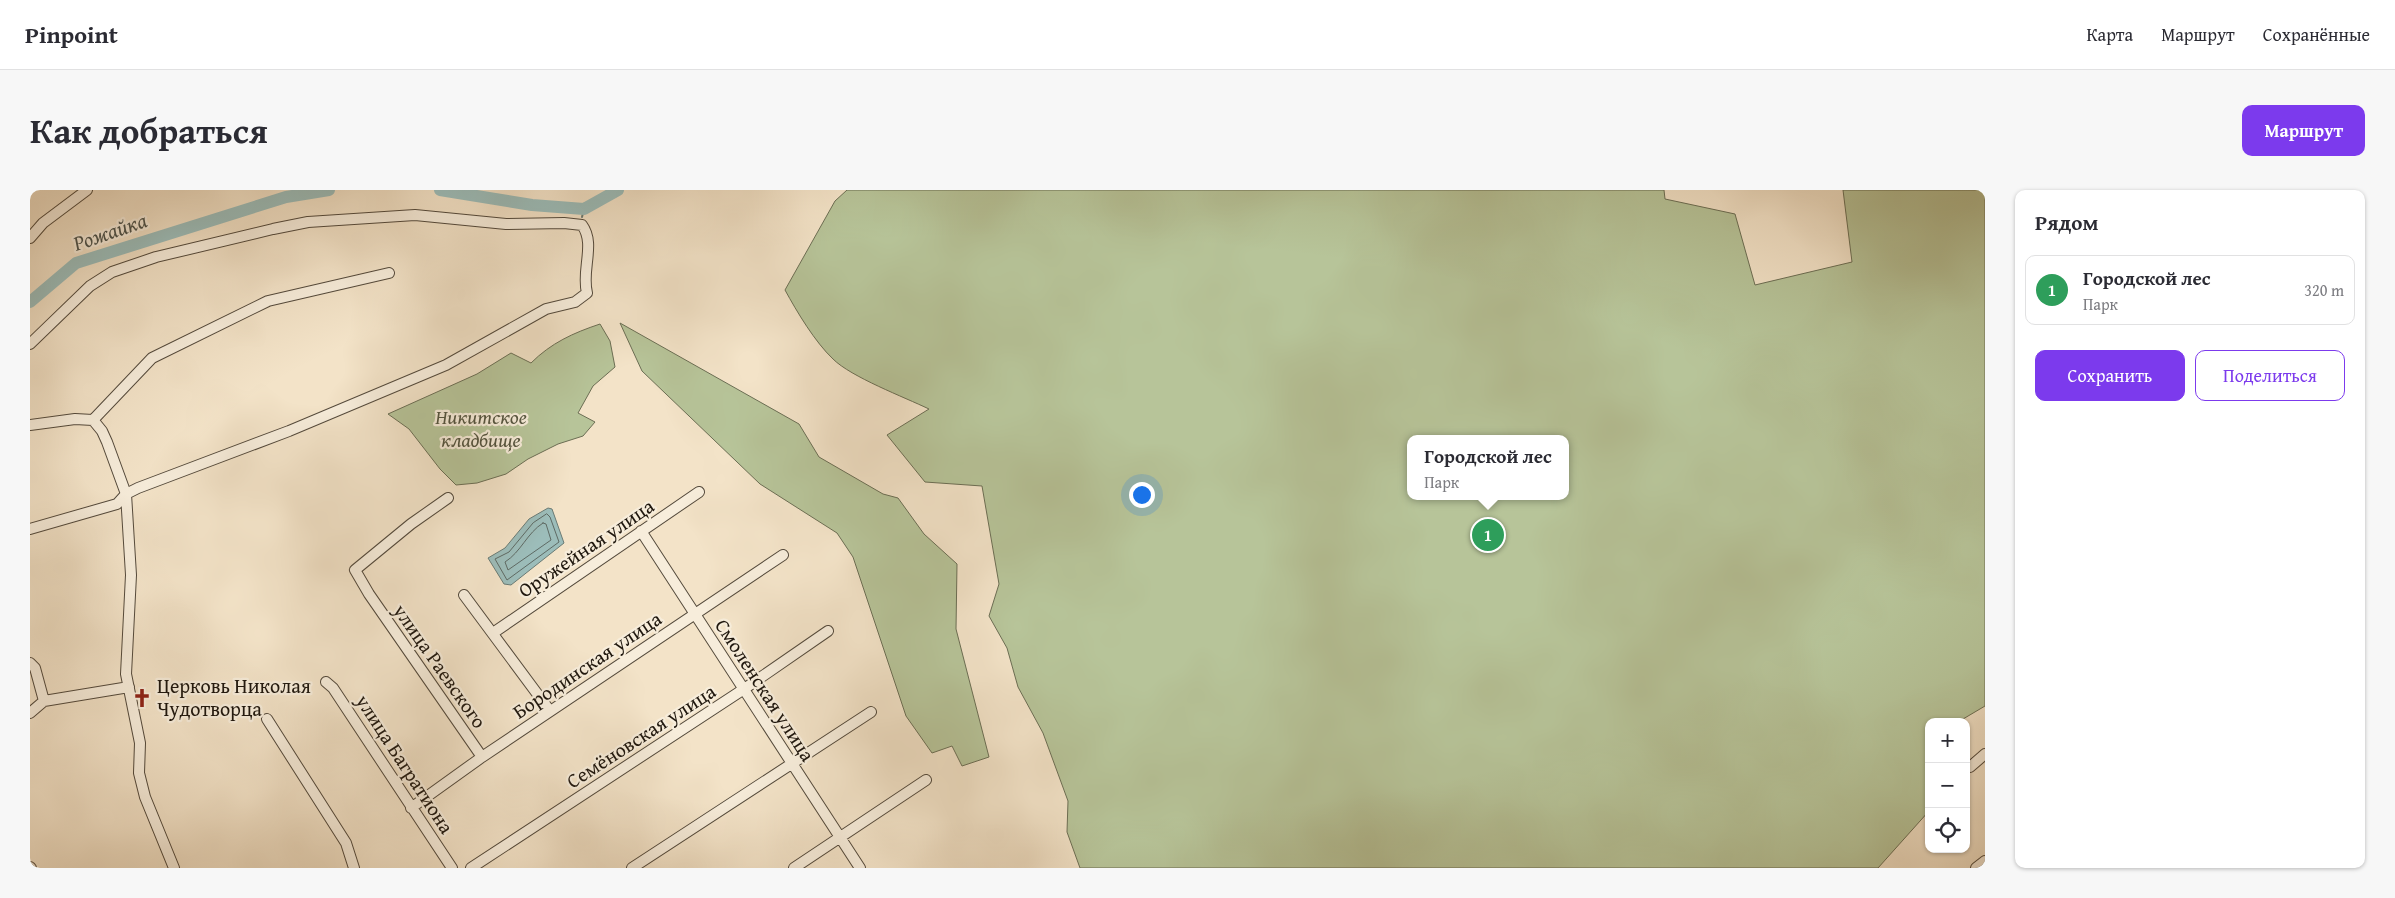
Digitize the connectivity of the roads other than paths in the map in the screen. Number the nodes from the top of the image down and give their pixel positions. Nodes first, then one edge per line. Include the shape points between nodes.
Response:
1 (87, 190) edge
2 (30, 238) edge
3 (389, 273) dead end
4 (30, 344) edge
5 (93, 420) junction
6 (30, 425) edge
7 (699, 492) dead end
8 (126, 494) junction
9 (448, 498) dead end
10 (30, 529) edge
11 (641, 531) junction
12 (783, 555) dead end
13 (464, 595) dead end
14 (695, 614) junction
15 (828, 631) dead end
16 (493, 633) junction
17 (30, 663) edge
18 (326, 682) dead end
19 (129, 687) junction
20 (744, 690) junction
21 (44, 701) junction
22 (550, 711) junction
23 (871, 712) dead end
24 (30, 713) edge
25 (267, 719) dead end
26 (1985, 754) edge
27 (482, 757) junction
28 (792, 762) junction
29 (1970, 767) dead end
30 (926, 780) dead end
31 (411, 808) junction
32 (840, 837) junction
33 (1985, 861) edge
34 (174, 868) edge
35 (354, 868) edge
36 (452, 868) edge
37 (471, 868) edge
38 (632, 868) edge
39 (794, 868) edge
40 (860, 868) edge
41 (1976, 868) edge

1 - 2 street via 43,223
3 - 5 street via 268,301 178,345 152,358
4 - 8 street via 90,286 112,272 156,257 308,222 415,215 506,224 582,224 588,233 584,282 587,293 575,302 546,310 446,365 289,431
5 - 6 street via 75,418
5 - 8 street via 102,430
7 - 11 street, Оружейная улица
8 - 10 street via 117,504
8 - 19 street via 131,575 126,674
9 - 27 street, улица Раевского via 355,570
11 - 14 street, Смоленская улица
11 - 16 street, Оружейная улица
12 - 14 street, Бородинская улица
13 - 16 street
14 - 20 street, Смоленская улица
14 - 22 street, Бородинская улица
15 - 20 street, Семёновская улица
16 - 22 street
17 - 21 street via 36,668
18 - 31 street, улица Багратиона
19 - 21 street
19 - 34 street via 140,743 139,773 145,797
20 - 28 street, Смоленская улица
20 - 37 street, Семёновская улица
21 - 24 street
22 - 27 street, Бородинская улица
23 - 28 street
25 - 35 street via 346,843
26 - 29 street
27 - 31 street, Бородинская улица
28 - 32 street, Смоленская улица
28 - 38 street
30 - 32 street
31 - 36 street, улица Багратиона
32 - 39 street
32 - 40 street, Смоленская улица
33 - 41 street

